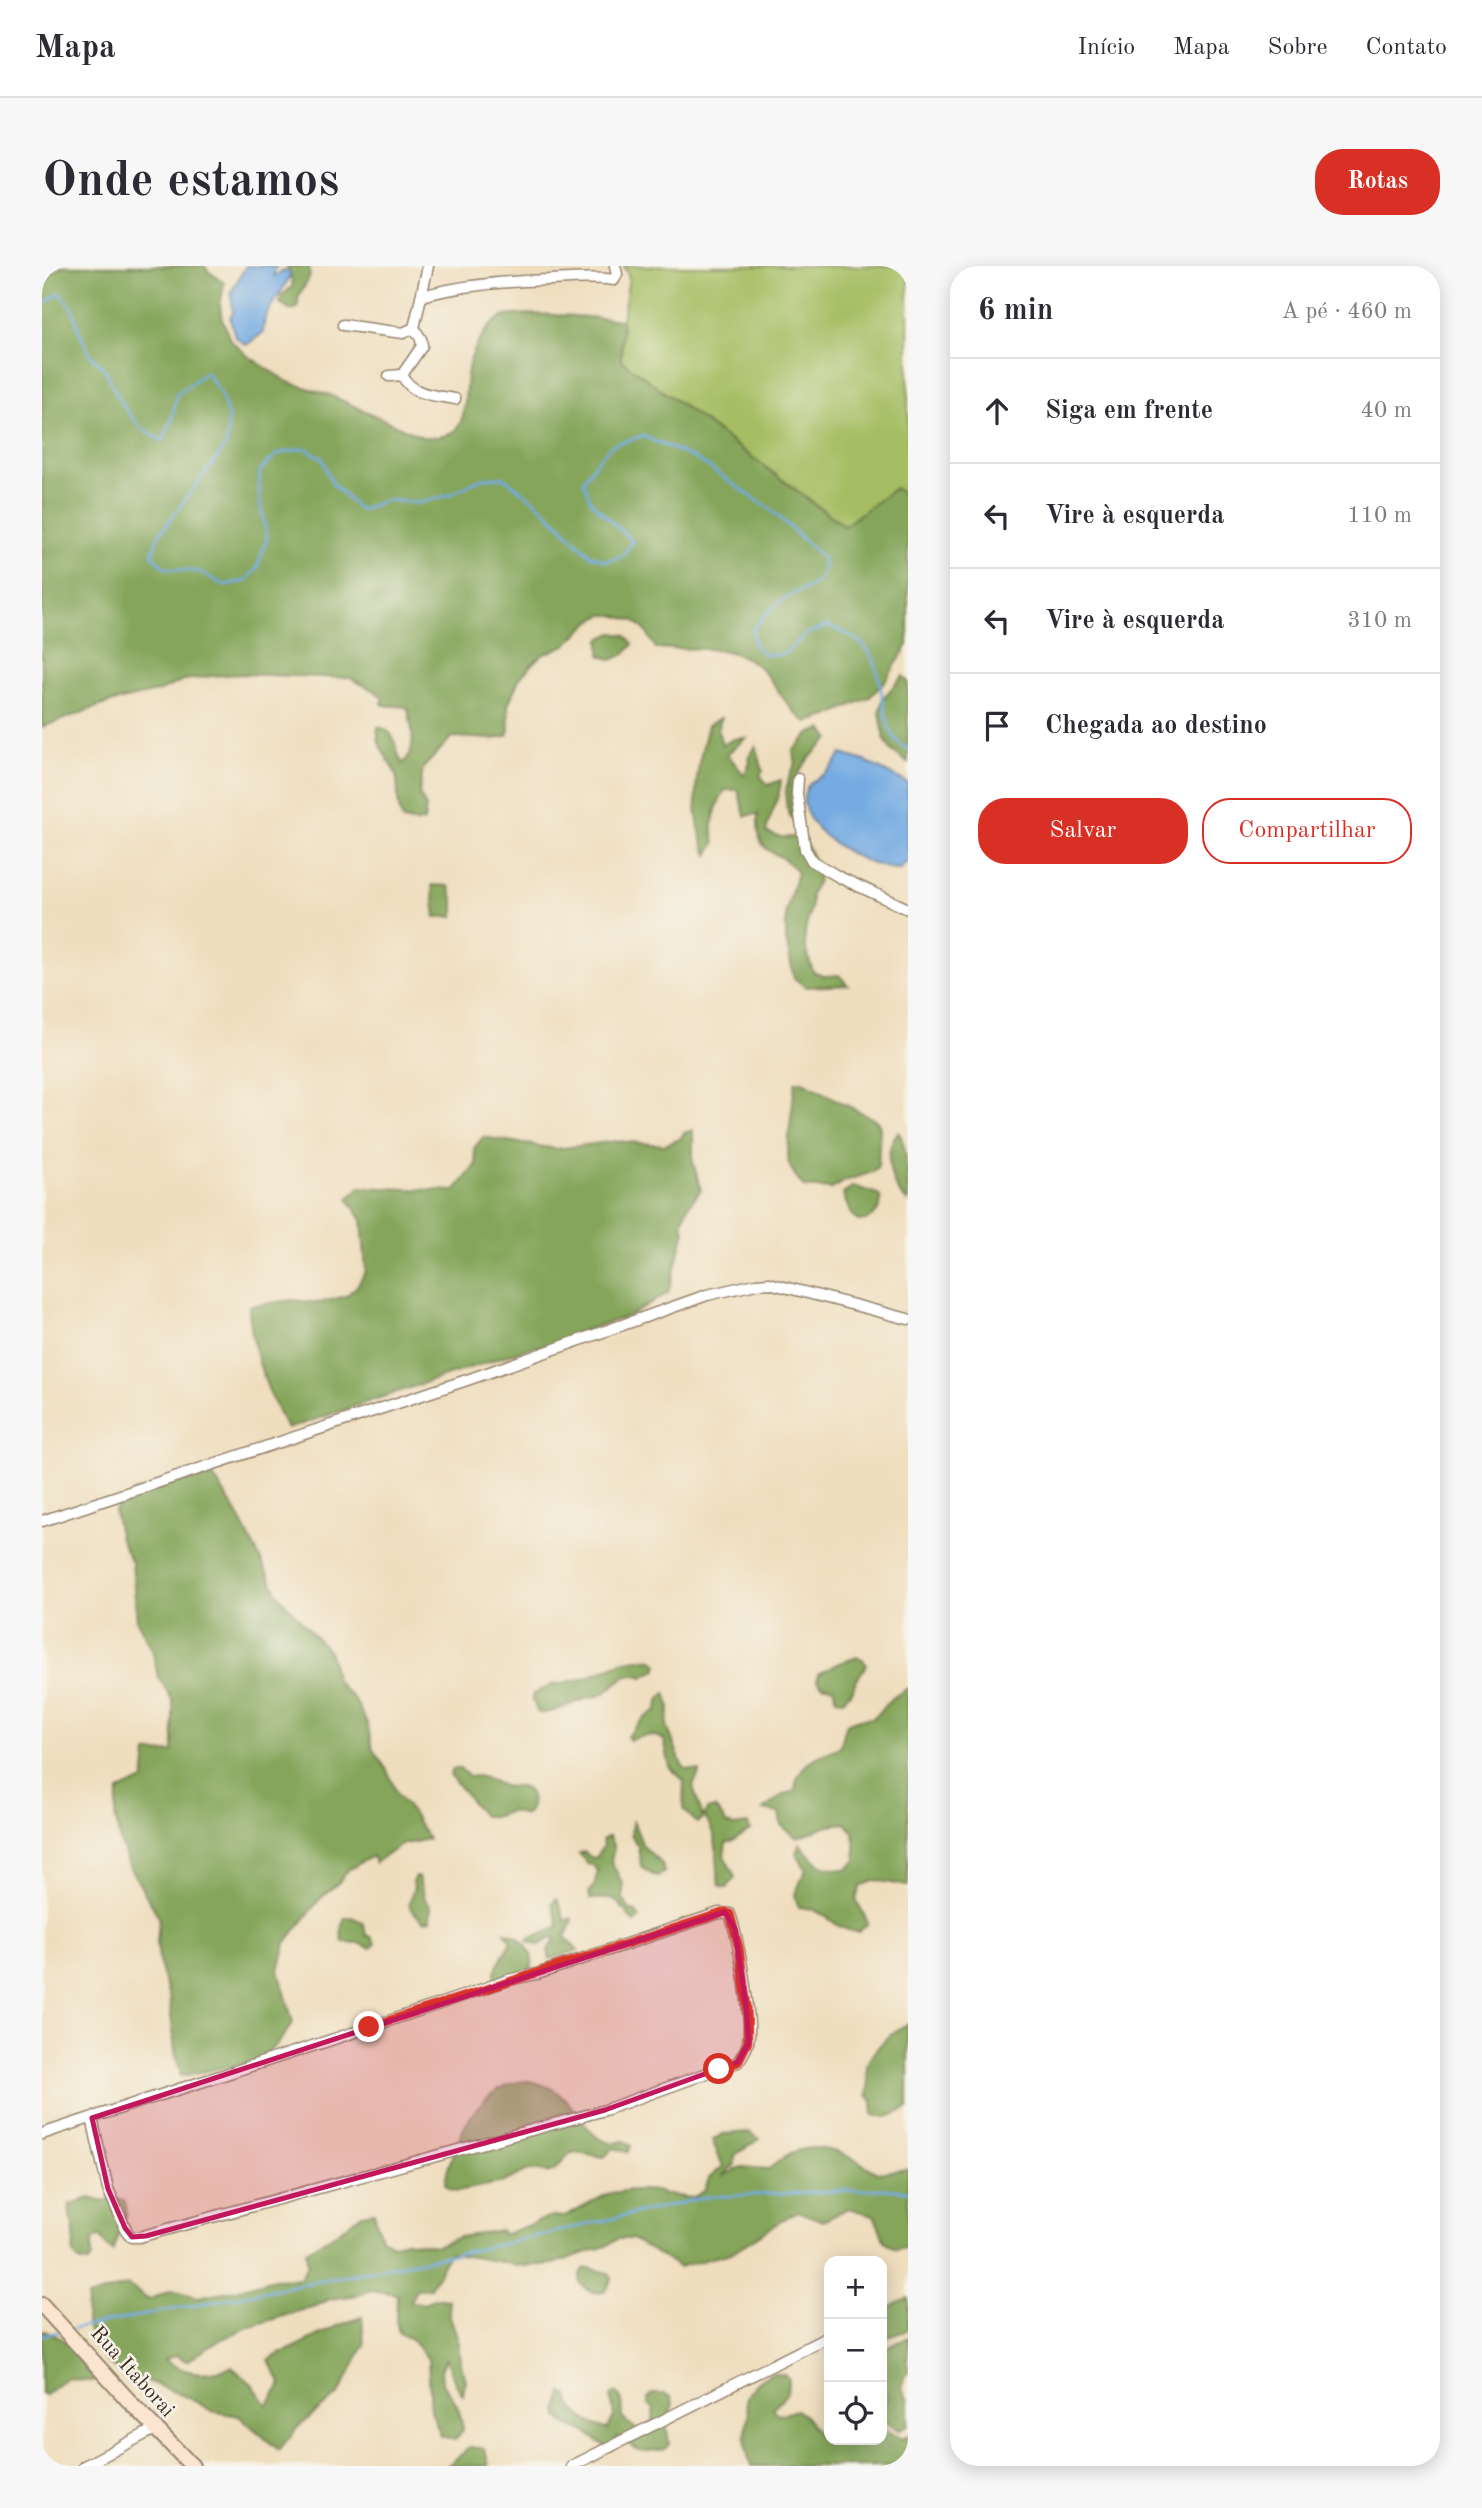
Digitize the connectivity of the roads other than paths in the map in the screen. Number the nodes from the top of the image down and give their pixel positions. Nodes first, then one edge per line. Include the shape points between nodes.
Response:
1 (428, 266) edge
2 (615, 266) edge
3 (421, 296) junction
4 (342, 325) dead end
5 (414, 328) junction
6 (402, 375) junction
7 (389, 376) dead end
8 (455, 399) dead end
9 (798, 779) dead end
10 (908, 909) edge
11 (908, 1319) edge
12 (42, 1521) edge
13 (92, 2118) junction
14 (42, 2134) edge
15 (42, 2305) edge
16 (824, 2339) edge
17 (155, 2429) junction
18 (87, 2466) edge
19 (192, 2466) edge
20 (572, 2466) edge

1 - 3 street
2 - 3 street via 614,280 492,282
3 - 5 street
4 - 5 street via 385,332
5 - 6 street via 422,346
6 - 7 street
6 - 8 street via 419,392
9 - 10 street via 805,849 812,861
11 - 12 street via 781,1285 738,1287
13 - 13 street via 108,2189 128,2234 139,2237 605,2110 738,2062 744,2054 747,2006 735,1929 730,1914 719,1913
13 - 14 street
15 - 17 street, Rua Itaborai
16 - 20 street
17 - 18 street
17 - 19 street, Rua Itaborai

